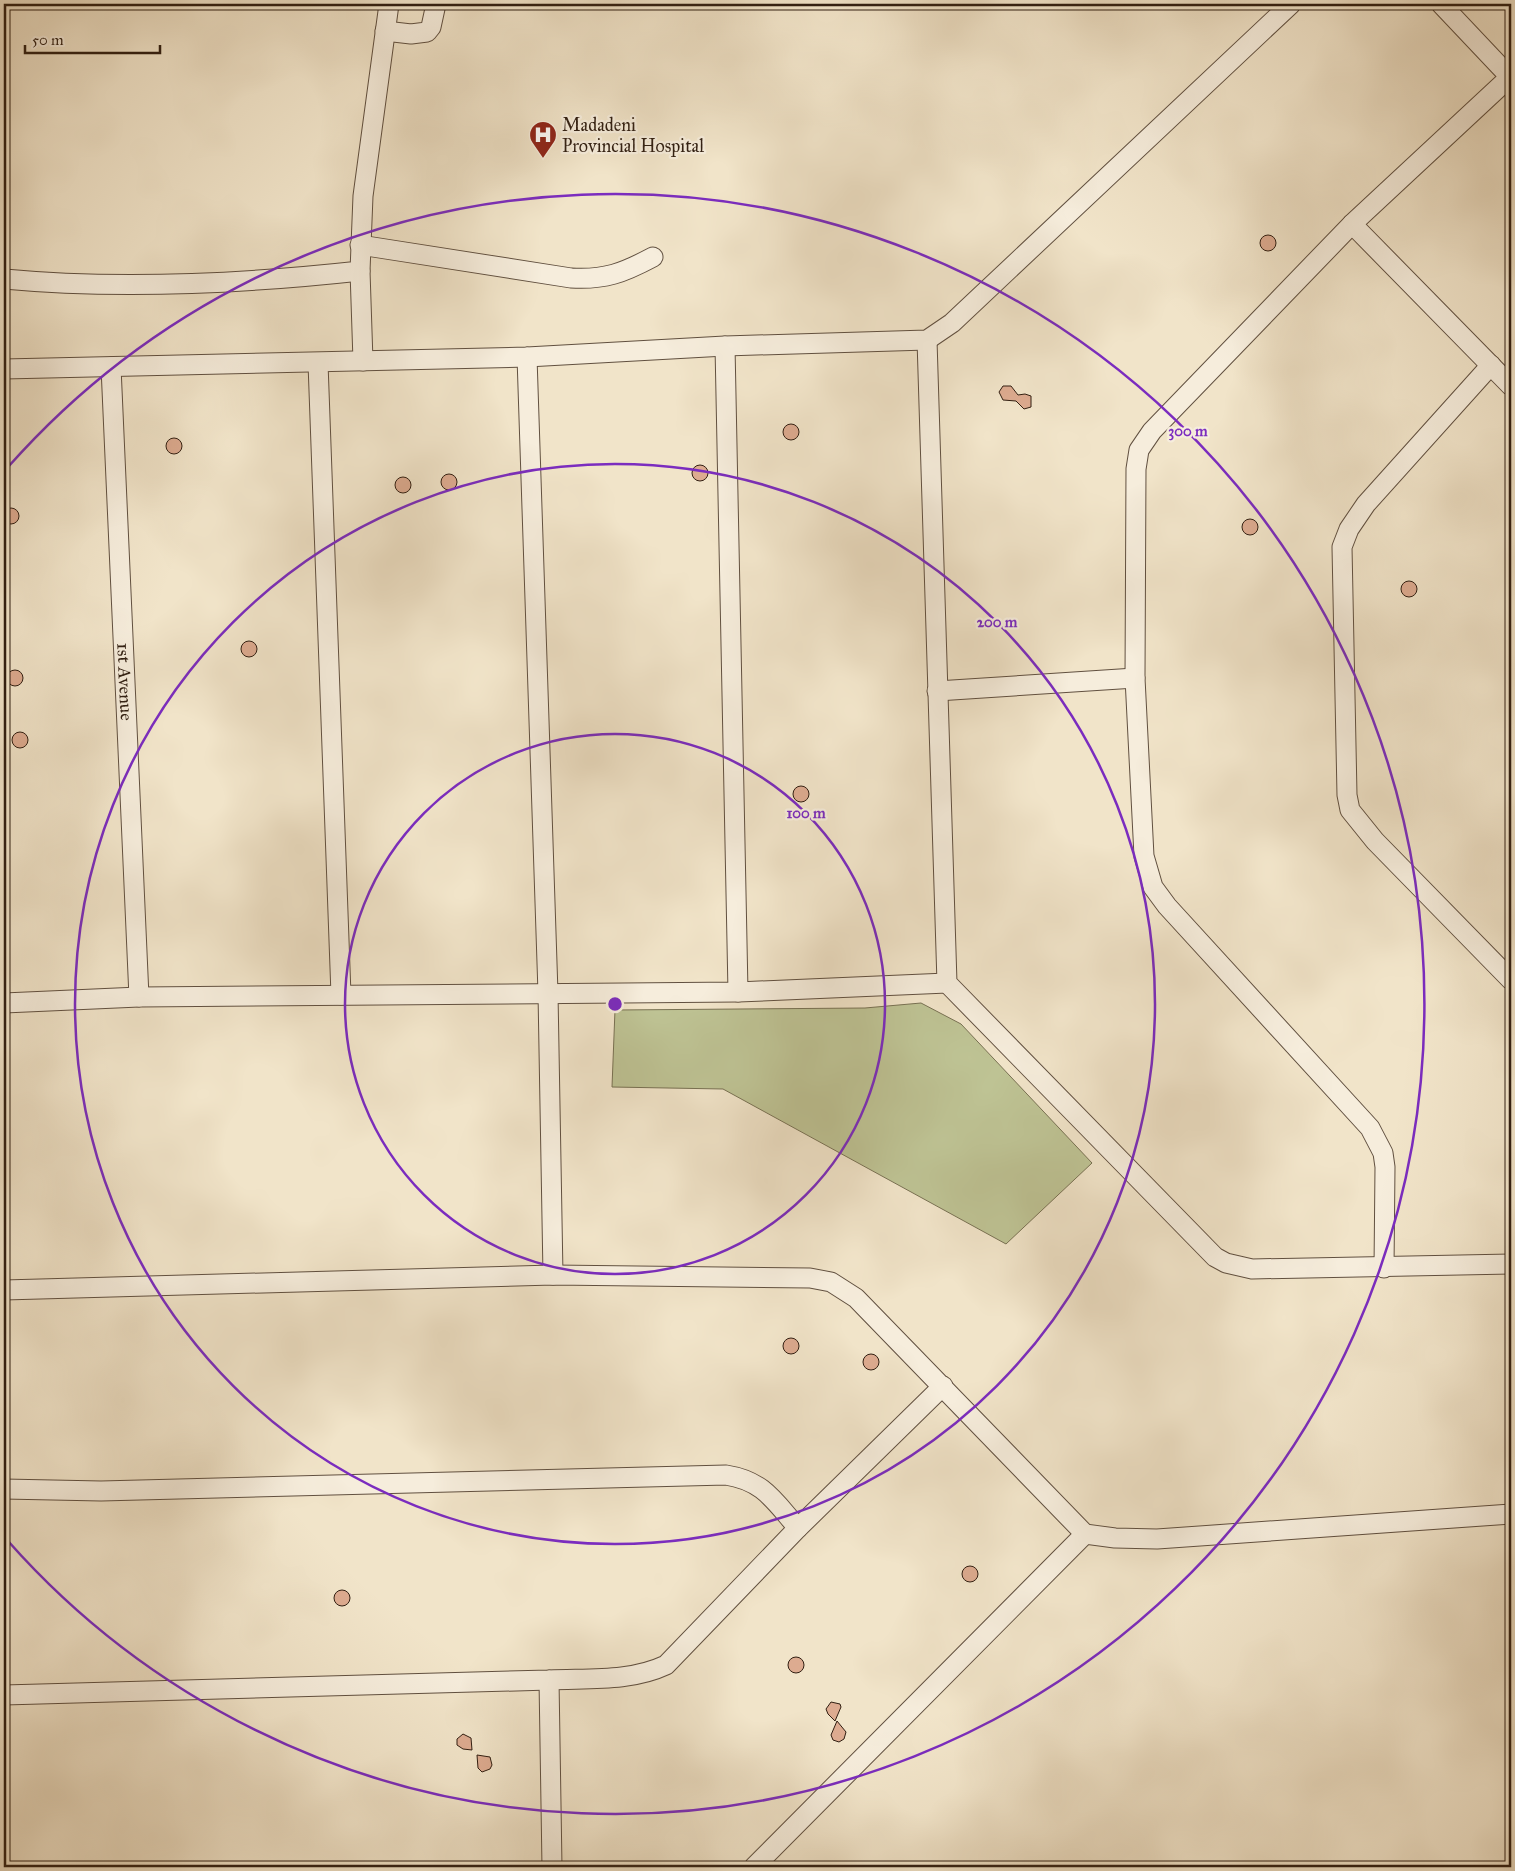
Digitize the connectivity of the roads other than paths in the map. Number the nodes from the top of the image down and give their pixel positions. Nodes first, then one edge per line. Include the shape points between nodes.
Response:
1 (389, 4) edge
2 (436, 4) edge
3 (1291, 4) edge
4 (1441, 4) edge
5 (385, 31) junction
6 (1511, 78) edge
7 (1352, 224) junction
8 (360, 245) junction
9 (653, 257) dead end
10 (360, 271) junction
11 (4, 279) edge
12 (927, 340) junction
13 (725, 346) junction
14 (526, 357) junction
15 (363, 361) junction
16 (318, 362) junction
17 (1491, 365) junction
18 (111, 367) junction
19 (4, 368) edge
20 (1511, 386) edge
21 (1135, 678) junction
22 (937, 690) junction
23 (1511, 980) edge
24 (947, 983) junction
25 (738, 992) junction
26 (548, 993) junction
27 (341, 995) junction
28 (139, 997) junction
29 (4, 1003) edge
30 (1511, 1264) edge
31 (1384, 1268) junction
32 (553, 1275) junction
33 (4, 1290) edge
34 (942, 1386) junction
35 (4, 1489) edge
36 (1511, 1514) edge
37 (798, 1528) junction
38 (1086, 1534) junction
39 (550, 1680) junction
40 (4, 1695) edge
41 (552, 1867) edge
42 (754, 1867) edge

1 - 5 street
2 - 5 street via 427,32
3 - 12 street via 952,323
4 - 6 street
5 - 8 street via 363,196
6 - 7 street
7 - 17 street
7 - 21 street via 1152,431 1140,450 1135,490
8 - 9 street via 593,280 611,277
8 - 10 street
10 - 11 street via 195,284 63,284
10 - 15 street
12 - 13 street
12 - 22 street
13 - 14 street
13 - 25 street
14 - 15 street
14 - 26 street
15 - 16 street
16 - 18 street
16 - 27 street
17 - 20 street
17 - 23 street via 1366,504 1342,547 1346,795 1350,810 1375,841
18 - 19 street
18 - 28 street, 1st Avenue
21 - 22 street
21 - 31 street via 1144,856 1153,887 1370,1128 1383,1153 1385,1167
22 - 24 street
24 - 25 street
24 - 31 street via 1215,1257 1226,1264 1252,1269
25 - 26 street
26 - 27 street
26 - 32 street
27 - 28 street
28 - 29 street
30 - 31 street
32 - 33 street
32 - 34 street via 810,1278 831,1282 856,1298
34 - 37 street
34 - 38 street
35 - 37 street via 101,1491 726,1475 742,1477 762,1487
36 - 38 street via 1157,1539
37 - 39 street via 666,1665 634,1676
38 - 42 street
39 - 40 street
39 - 41 street

